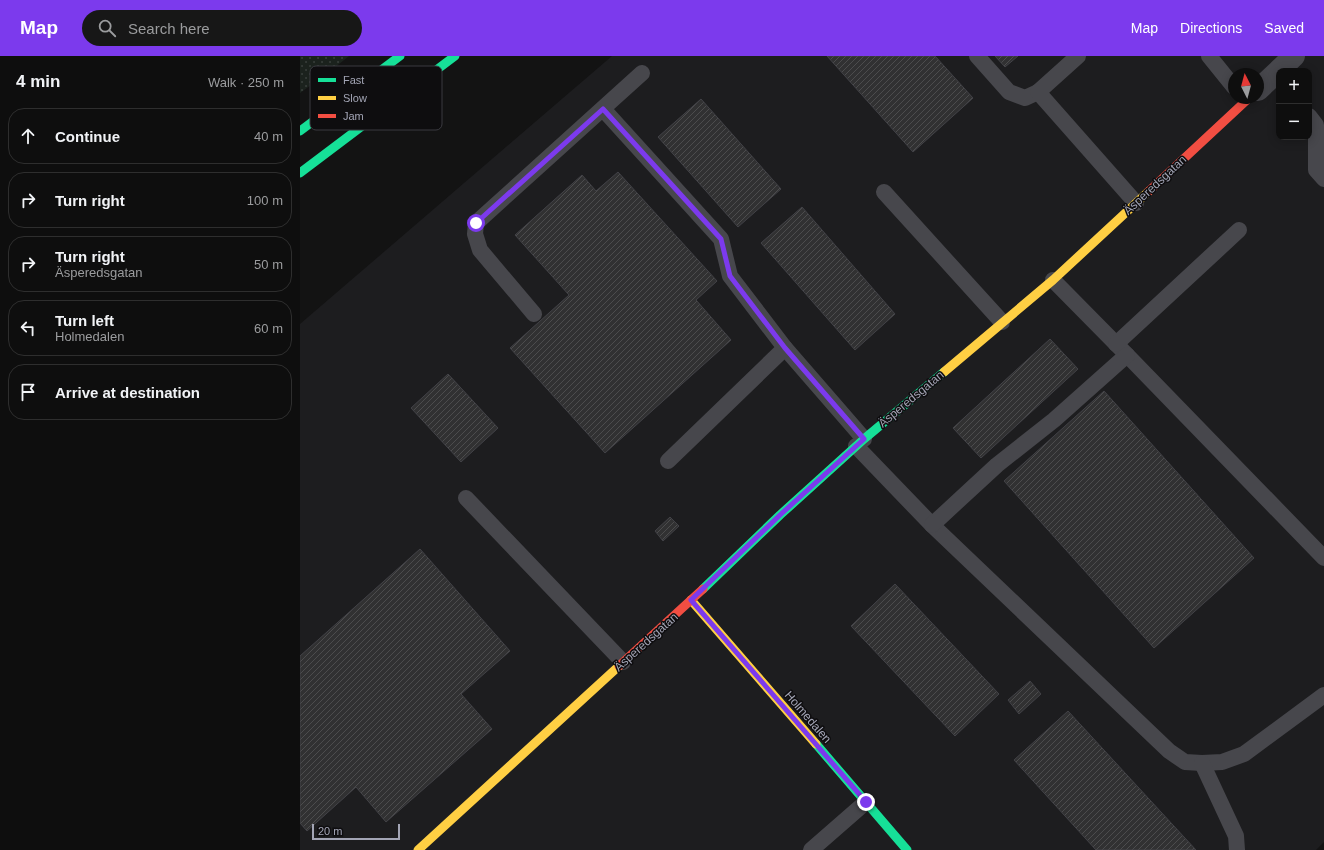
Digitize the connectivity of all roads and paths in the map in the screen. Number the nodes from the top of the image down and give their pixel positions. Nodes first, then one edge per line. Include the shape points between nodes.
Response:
1 (400, 56) edge
2 (455, 56) edge
3 (977, 56) edge
4 (1078, 56) edge
5 (1209, 56) edge
6 (1294, 56) edge
7 (387, 66) edge
8 (442, 66) edge
9 (1285, 68) edge
10 (642, 74) dead end
11 (1276, 79) edge
12 (1228, 80) edge
13 (1264, 87) edge
14 (1038, 92) junction
15 (1242, 104) edge
16 (603, 109) junction
17 (1312, 120) edge
18 (310, 124) edge
19 (357, 130) edge
20 (300, 131) edge
21 (300, 173) edge
22 (1324, 179) edge
23 (884, 192) dead end
24 (1136, 203) junction
25 (1239, 230) dead end
26 (1053, 280) junction
27 (534, 314) dead end
28 (1002, 322) junction
29 (785, 348) junction
30 (1122, 349) junction
31 (860, 442) junction
32 (668, 461) dead end
33 (466, 498) dead end
34 (932, 525) junction
35 (1324, 558) edge
36 (691, 600) junction
37 (623, 662) junction
38 (1324, 695) edge
39 (1202, 763) junction
40 (866, 802) junction
41 (418, 850) edge
42 (812, 850) edge
43 (907, 850) edge
44 (1237, 850) edge

1 - 7 street
2 - 8 street
3 - 14 lane via 1009,92 1025,98
4 - 14 lane
5 - 12 lane
6 - 9 street, Äsperedsgatan
10 - 16 lane
11 - 13 street, Äsperedsgatan
14 - 24 lane
15 - 24 street, Äsperedsgatan
16 - 27 lane via 476,223 475,234 480,250
16 - 29 lane via 721,239 730,276
17 - 22 lane via 1316,125 1316,170
18 - 20 street
19 - 21 street
23 - 28 lane
24 - 26 street, Äsperedsgatan
25 - 30 lane
26 - 28 street, Äsperedsgatan
26 - 30 lane
28 - 31 street, Äsperedsgatan
29 - 31 lane
29 - 32 lane
30 - 34 lane via 1054,420 998,465
30 - 35 lane
31 - 34 lane
31 - 36 street, Äsperedsgatan
33 - 37 lane
34 - 39 lane via 1169,751 1185,762
36 - 37 street, Äsperedsgatan
36 - 40 street, Holmedalen
37 - 41 street, Äsperedsgatan
38 - 39 lane via 1244,754 1222,762
39 - 44 lane via 1236,836
40 - 42 lane
40 - 43 street, Holmedalen

